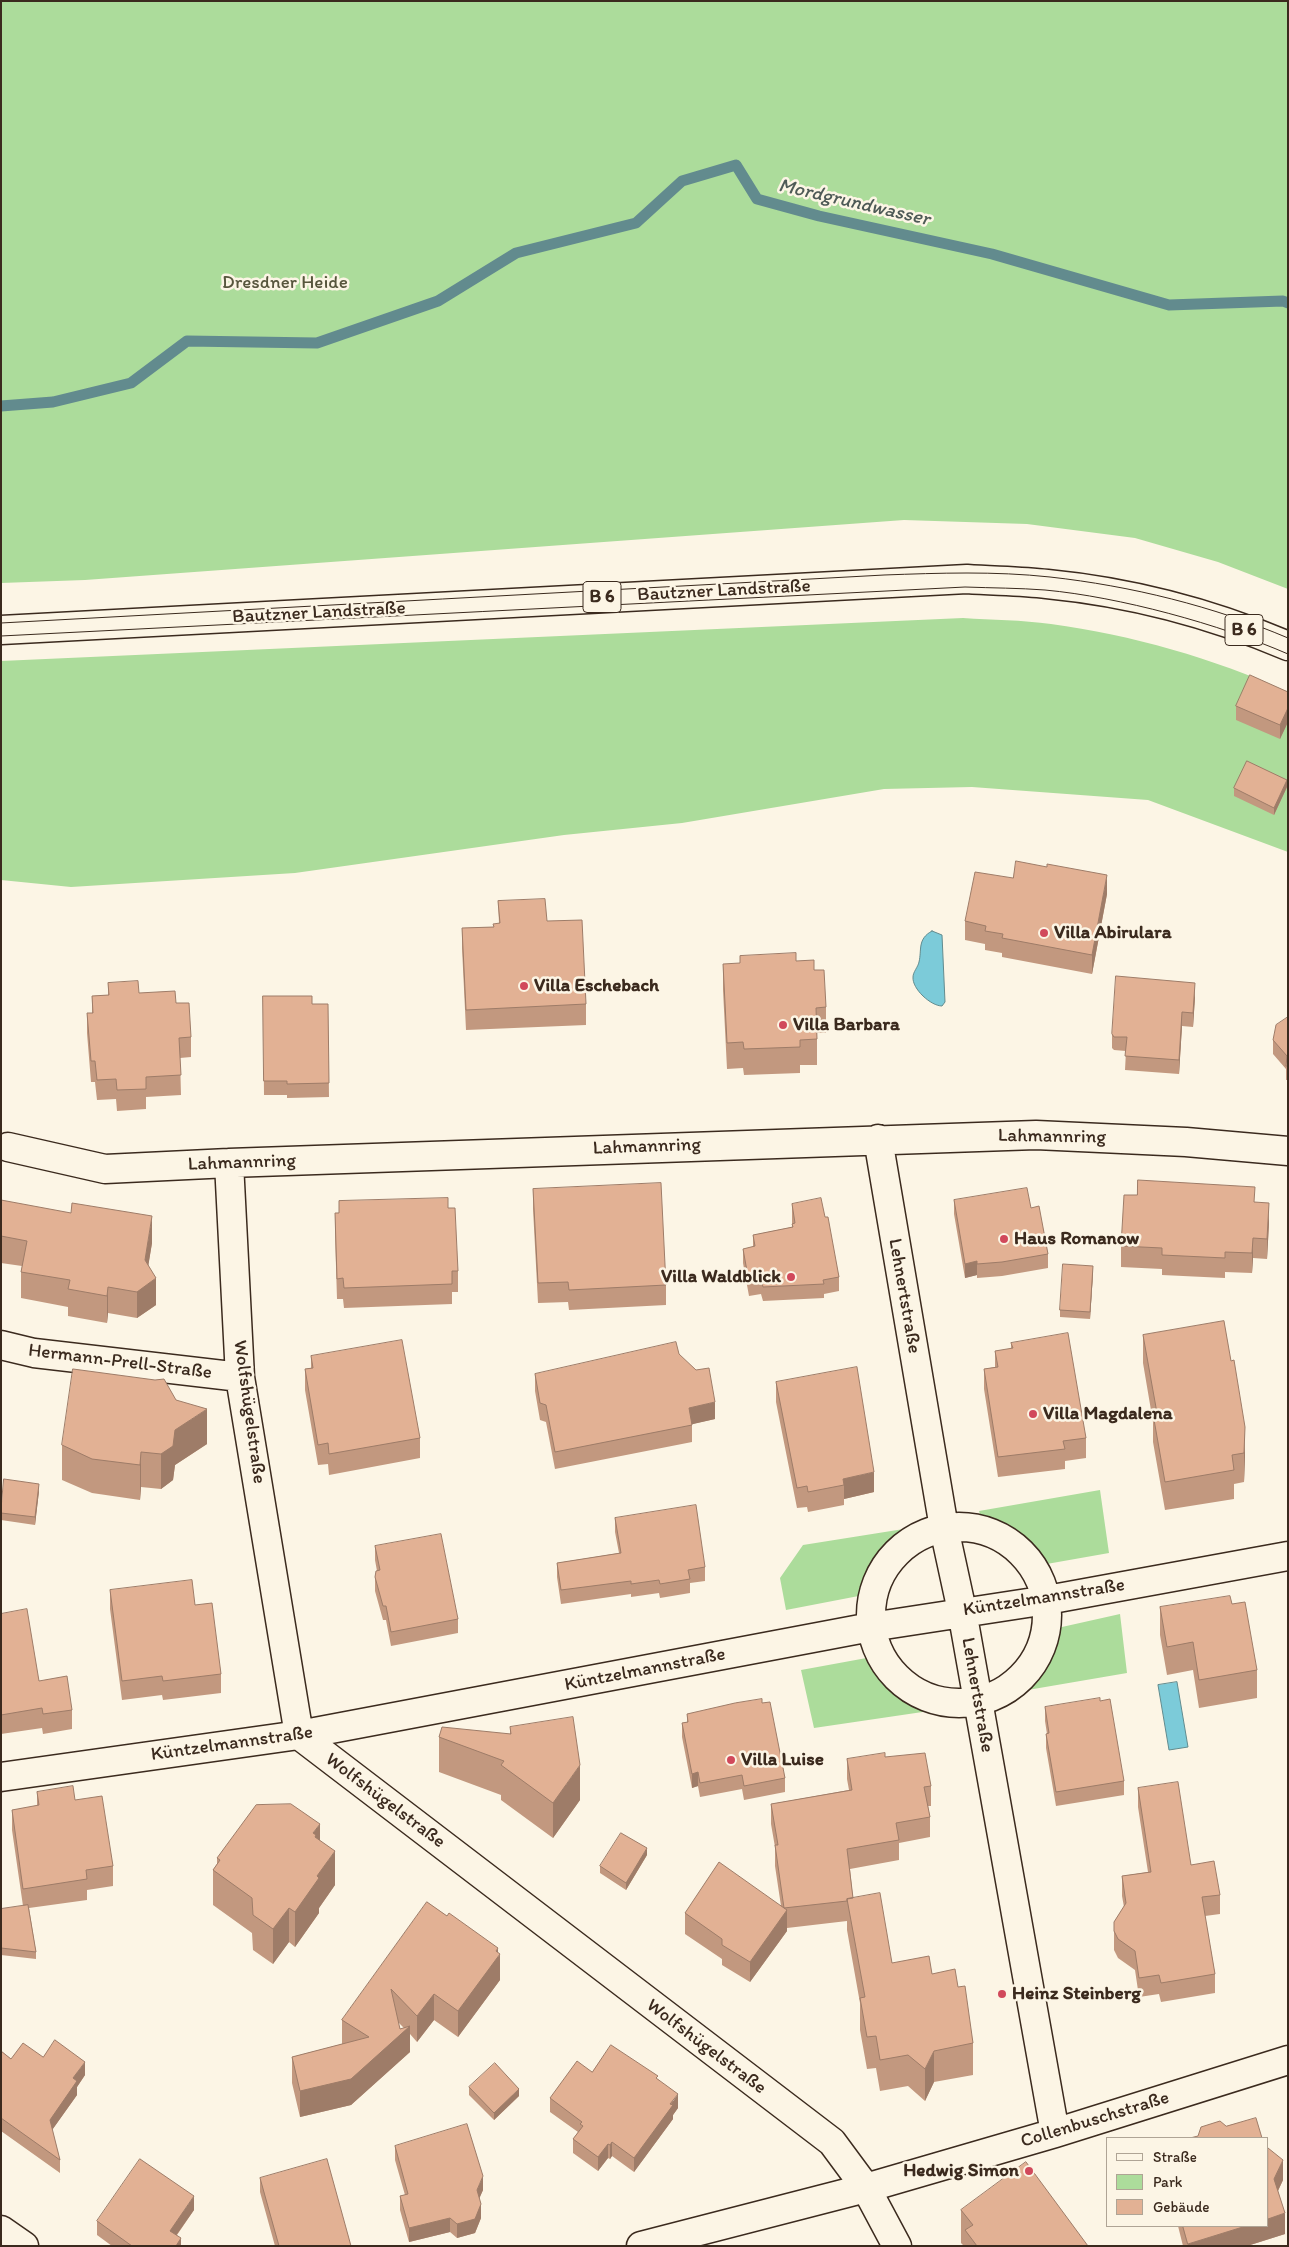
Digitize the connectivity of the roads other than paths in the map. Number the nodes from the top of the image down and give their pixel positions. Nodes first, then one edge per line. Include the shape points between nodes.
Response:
1 (1, 630) edge
2 (1288, 646) edge
3 (878, 1139) junction
4 (8, 1147) dead end
5 (1288, 1151) edge
6 (229, 1163) junction
7 (1, 1345) edge
8 (240, 1377) junction
9 (944, 1528) junction
10 (1288, 1556) edge
11 (1047, 1600) junction
12 (962, 1611) junction
13 (871, 1627) junction
14 (978, 1702) junction
15 (299, 1735) junction
16 (1, 1777) edge
17 (1288, 2060) edge
18 (1055, 2133) junction
19 (866, 2188) junction
20 (1, 2230) edge
21 (24, 2246) edge
22 (641, 2246) edge
23 (897, 2246) edge

1 - 2 street, Bautzner Landstraße / B 6 via 967,579 1048,584 1133,598 1199,615
3 - 5 street, Lahmannring via 1036,1135 1186,1142
3 - 6 street, Lahmannring
3 - 9 street, Lehnertstraße
4 - 6 street, Lahmannring via 105,1169
6 - 8 street, Wolfshügelstraße
7 - 8 street, Hermann-Prell-Straße via 34,1354
8 - 15 street, Wolfshügelstraße
9 - 11 street via 967,1527 989,1532 1010,1542 1027,1558
9 - 12 street, Lehnertstraße
9 - 13 street via 918,1537 896,1553 880,1574 872,1600
10 - 11 street, Küntzelmannstraße
11 - 12 street, Küntzelmannstraße
11 - 14 street via 1046,1634 1033,1665 1009,1688
12 - 13 street, Küntzelmannstraße
12 - 14 street, Lehnertstraße
13 - 14 street via 880,1655 897,1678 921,1695 949,1703
13 - 15 street, Küntzelmannstraße
14 - 18 street, Lehnertstraße
15 - 16 street, Küntzelmannstraße
15 - 19 street, Wolfshügelstraße via 832,2142
17 - 18 street, Collenbuschstraße
18 - 19 street, Collenbuschstraße
19 - 22 street, Collenbuschstraße
19 - 23 street, Wolfshügelstraße
20 - 21 street

